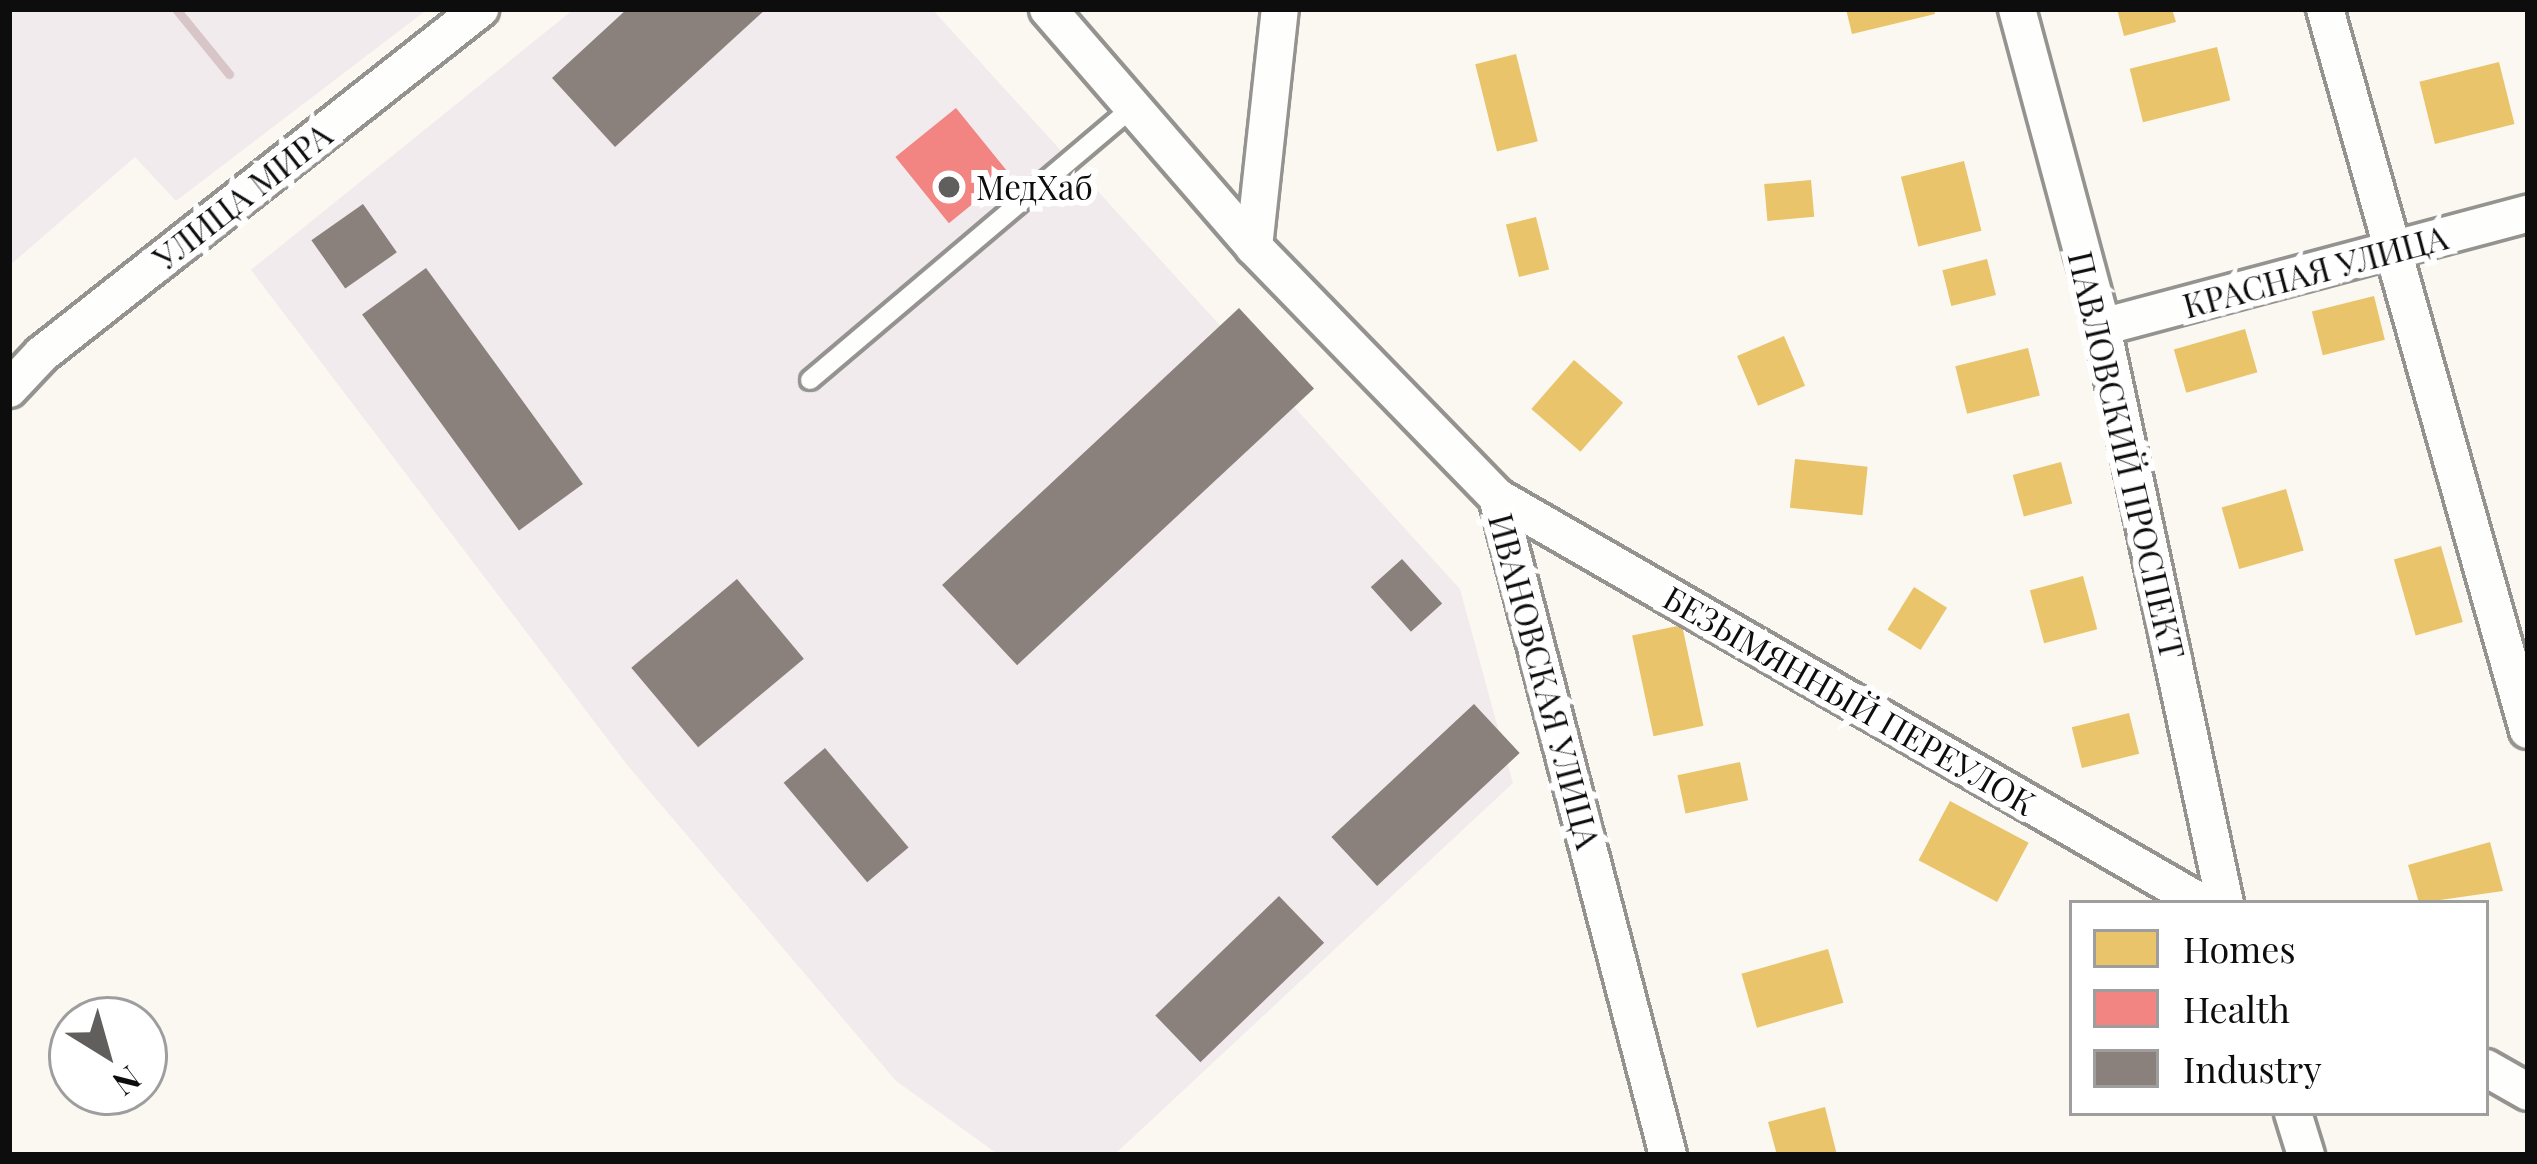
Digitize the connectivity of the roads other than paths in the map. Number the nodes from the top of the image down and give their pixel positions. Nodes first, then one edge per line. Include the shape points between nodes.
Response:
1 (480, 9) edge
2 (1048, 9) edge
3 (1280, 9) edge
4 (2018, 9) edge
5 (2325, 9) edge
6 (1133, 107) junction
7 (2528, 214) edge
8 (1254, 247) junction
9 (2389, 251) junction
10 (2102, 328) junction
11 (810, 380) dead end
12 (9, 389) edge
13 (1497, 497) junction
14 (2528, 730) edge
15 (2197, 900) edge
16 (2224, 900) edge
17 (2489, 1070) edge
18 (2528, 1092) edge
19 (2294, 1116) edge
20 (1668, 1155) edge
21 (2306, 1155) edge

1 - 12 street, УЛИЦА МИРА via 42,354
2 - 6 street, ИВАНОВСКАЯ УЛИЦА
3 - 8 street
4 - 10 street, ПАВЛОВСКИЙ ПРОСПЕКТ
5 - 9 street
6 - 8 street, ИВАНОВСКАЯ УЛИЦА
6 - 11 lane
7 - 9 street, КРАСНАЯ УЛИЦА
8 - 13 street, ИВАНОВСКАЯ УЛИЦА
9 - 10 street, КРАСНАЯ УЛИЦА
9 - 14 street
10 - 16 street, ПАВЛОВСКИЙ ПРОСПЕКТ
13 - 15 street, БЕЗЫМЯННЫЙ ПЕРЕУЛОК
13 - 20 street, ИВАНОВСКАЯ УЛИЦА
17 - 18 street
19 - 21 street

